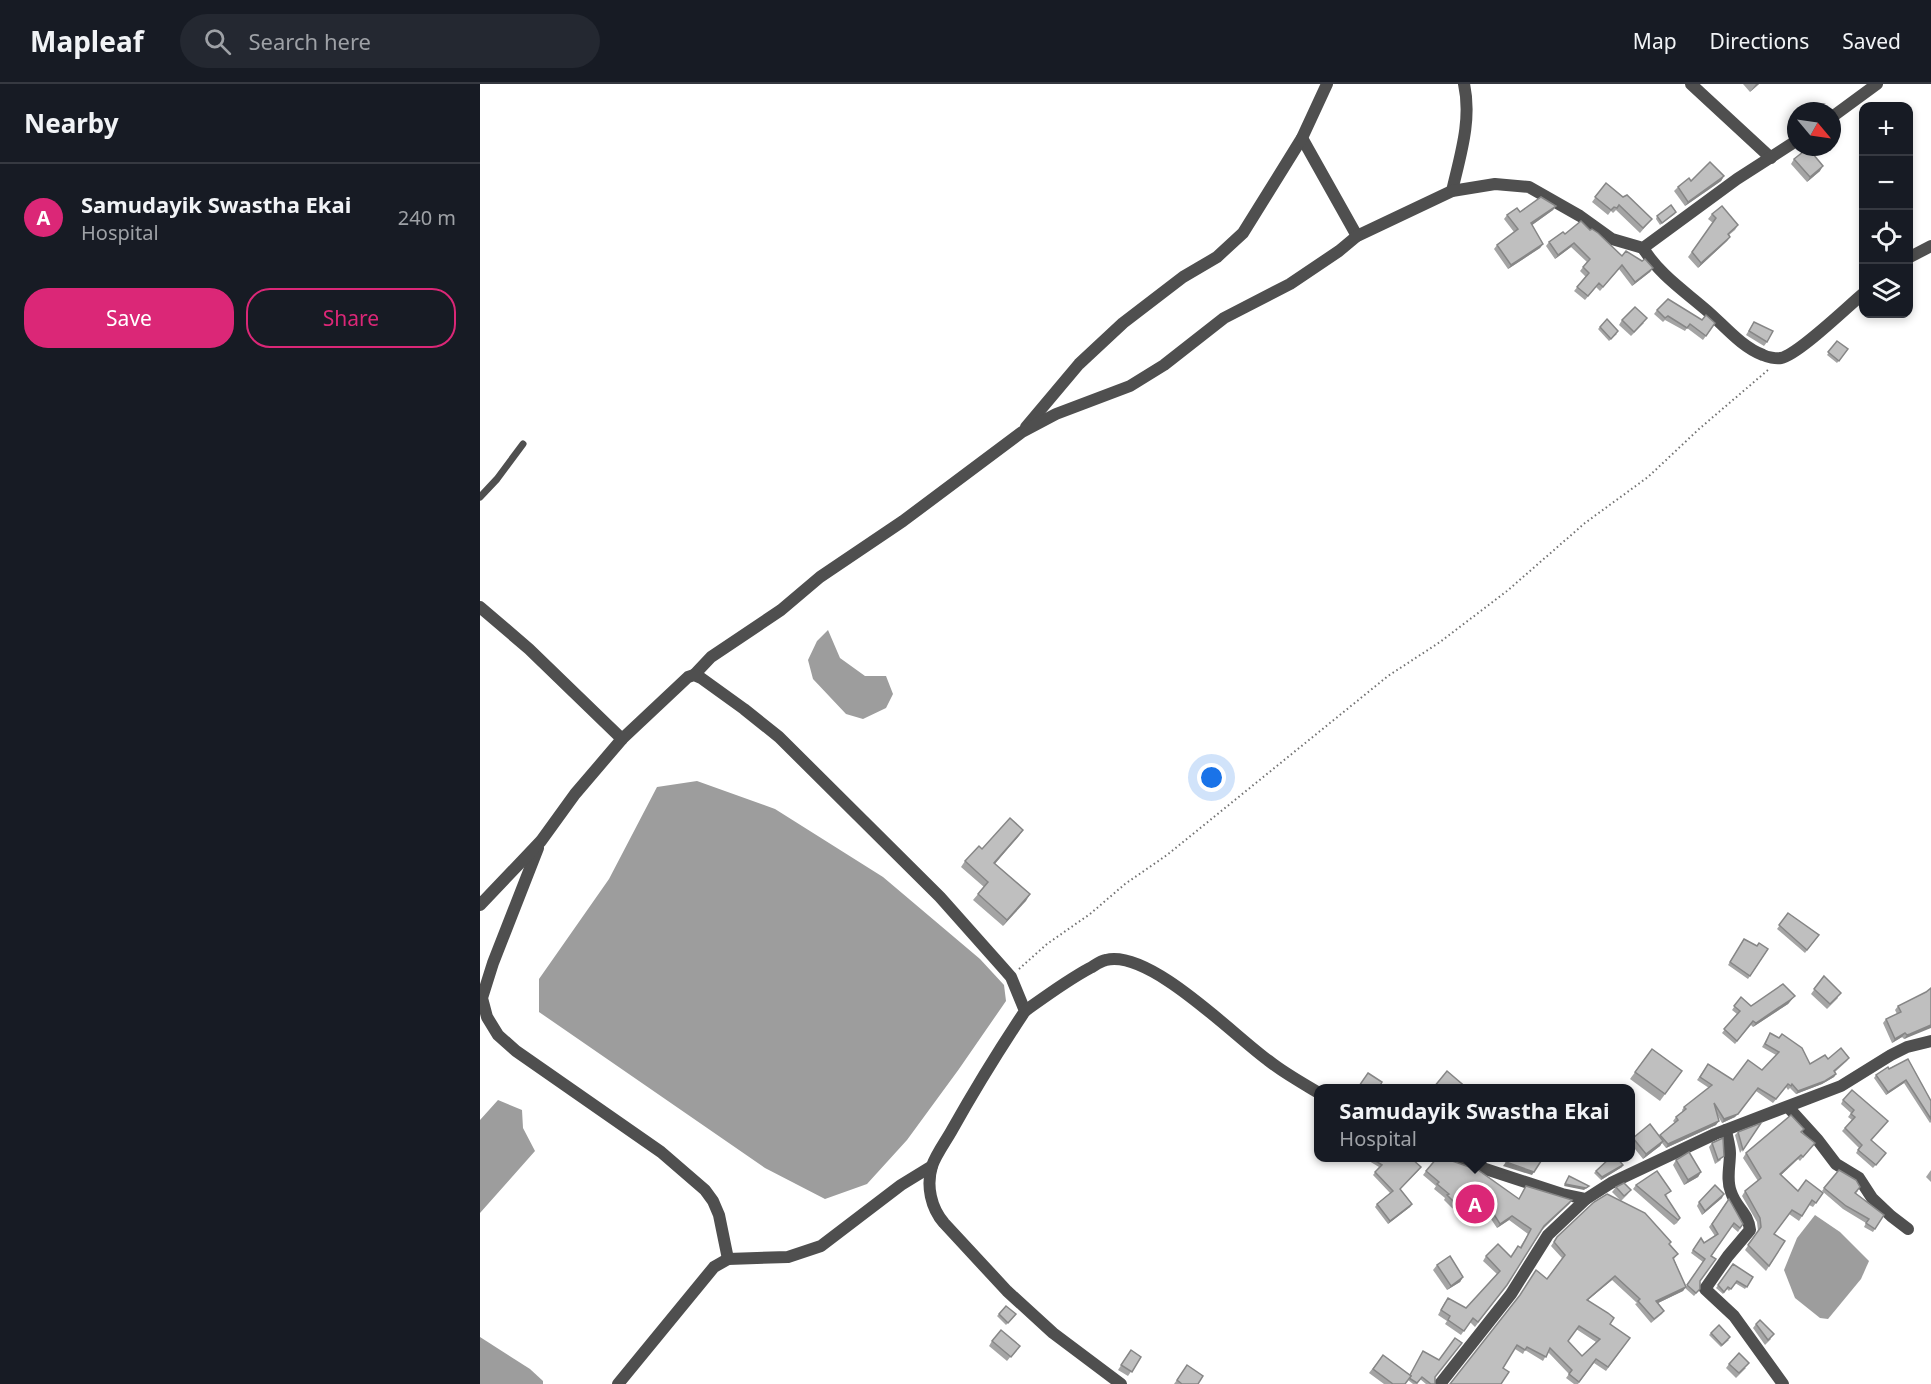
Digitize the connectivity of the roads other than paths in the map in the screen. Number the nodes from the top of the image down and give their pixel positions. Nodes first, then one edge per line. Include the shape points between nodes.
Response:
1 (1327, 84) edge
2 (1691, 84) edge
3 (1877, 84) edge
4 (1467, 86) edge
5 (1841, 110) edge
6 (1302, 138) junction
7 (1787, 147) edge
8 (1771, 158) junction
9 (1452, 191) junction
10 (1357, 236) junction
11 (1931, 246) edge
12 (1643, 248) junction
13 (1913, 255) edge
14 (1859, 295) edge
15 (1022, 432) junction
16 (523, 444) dead end
17 (480, 497) edge
18 (480, 607) edge
19 (694, 675) junction
20 (622, 739) junction
21 (541, 841) junction
22 (480, 904) edge
23 (1025, 1011) junction
24 (1931, 1041) edge
25 (1314, 1090) edge
26 (1788, 1107) junction
27 (1726, 1130) junction
28 (1464, 1162) edge
29 (932, 1166) junction
30 (1586, 1198) junction
31 (1908, 1229) dead end
32 (729, 1259) junction
33 (618, 1384) edge
34 (1121, 1384) edge
35 (1440, 1384) edge
36 (1783, 1384) edge

1 - 6 street
2 - 8 street
3 - 5 street
4 - 9 street via 1464,140
6 - 10 street
6 - 15 street via 1243,233 1123,323 1079,364
7 - 8 street
8 - 12 street
9 - 10 street
9 - 12 street via 1495,184 1529,187 1612,239
10 - 15 street via 1290,284 1224,318 1130,386 1056,414
11 - 13 street
12 - 14 street via 1671,281 1762,355 1781,358
15 - 19 street via 711,657
16 - 17 lane
18 - 20 street
19 - 20 street
19 - 23 street via 744,709 797,754 940,897 1011,977
20 - 21 street via 574,794
21 - 22 street
21 - 32 street via 482,998 487,1017 498,1035 516,1051 661,1152 705,1190 718,1215
23 - 25 street via 1064,982 1105,960 1118,959 1151,970 1190,996 1269,1062
23 - 29 street
24 - 26 street via 1907,1047 1841,1086
26 - 27 street
26 - 31 street via 1836,1164 1859,1178 1872,1198
27 - 30 street
27 - 36 street via 1730,1191 1749,1218 1750,1230 1706,1289 1734,1316
28 - 30 street
29 - 32 street via 821,1246 788,1257
29 - 34 street via 933,1205 944,1223 1007,1291 1053,1333
30 - 35 street via 1548,1235 1511,1294
32 - 33 street via 714,1267

